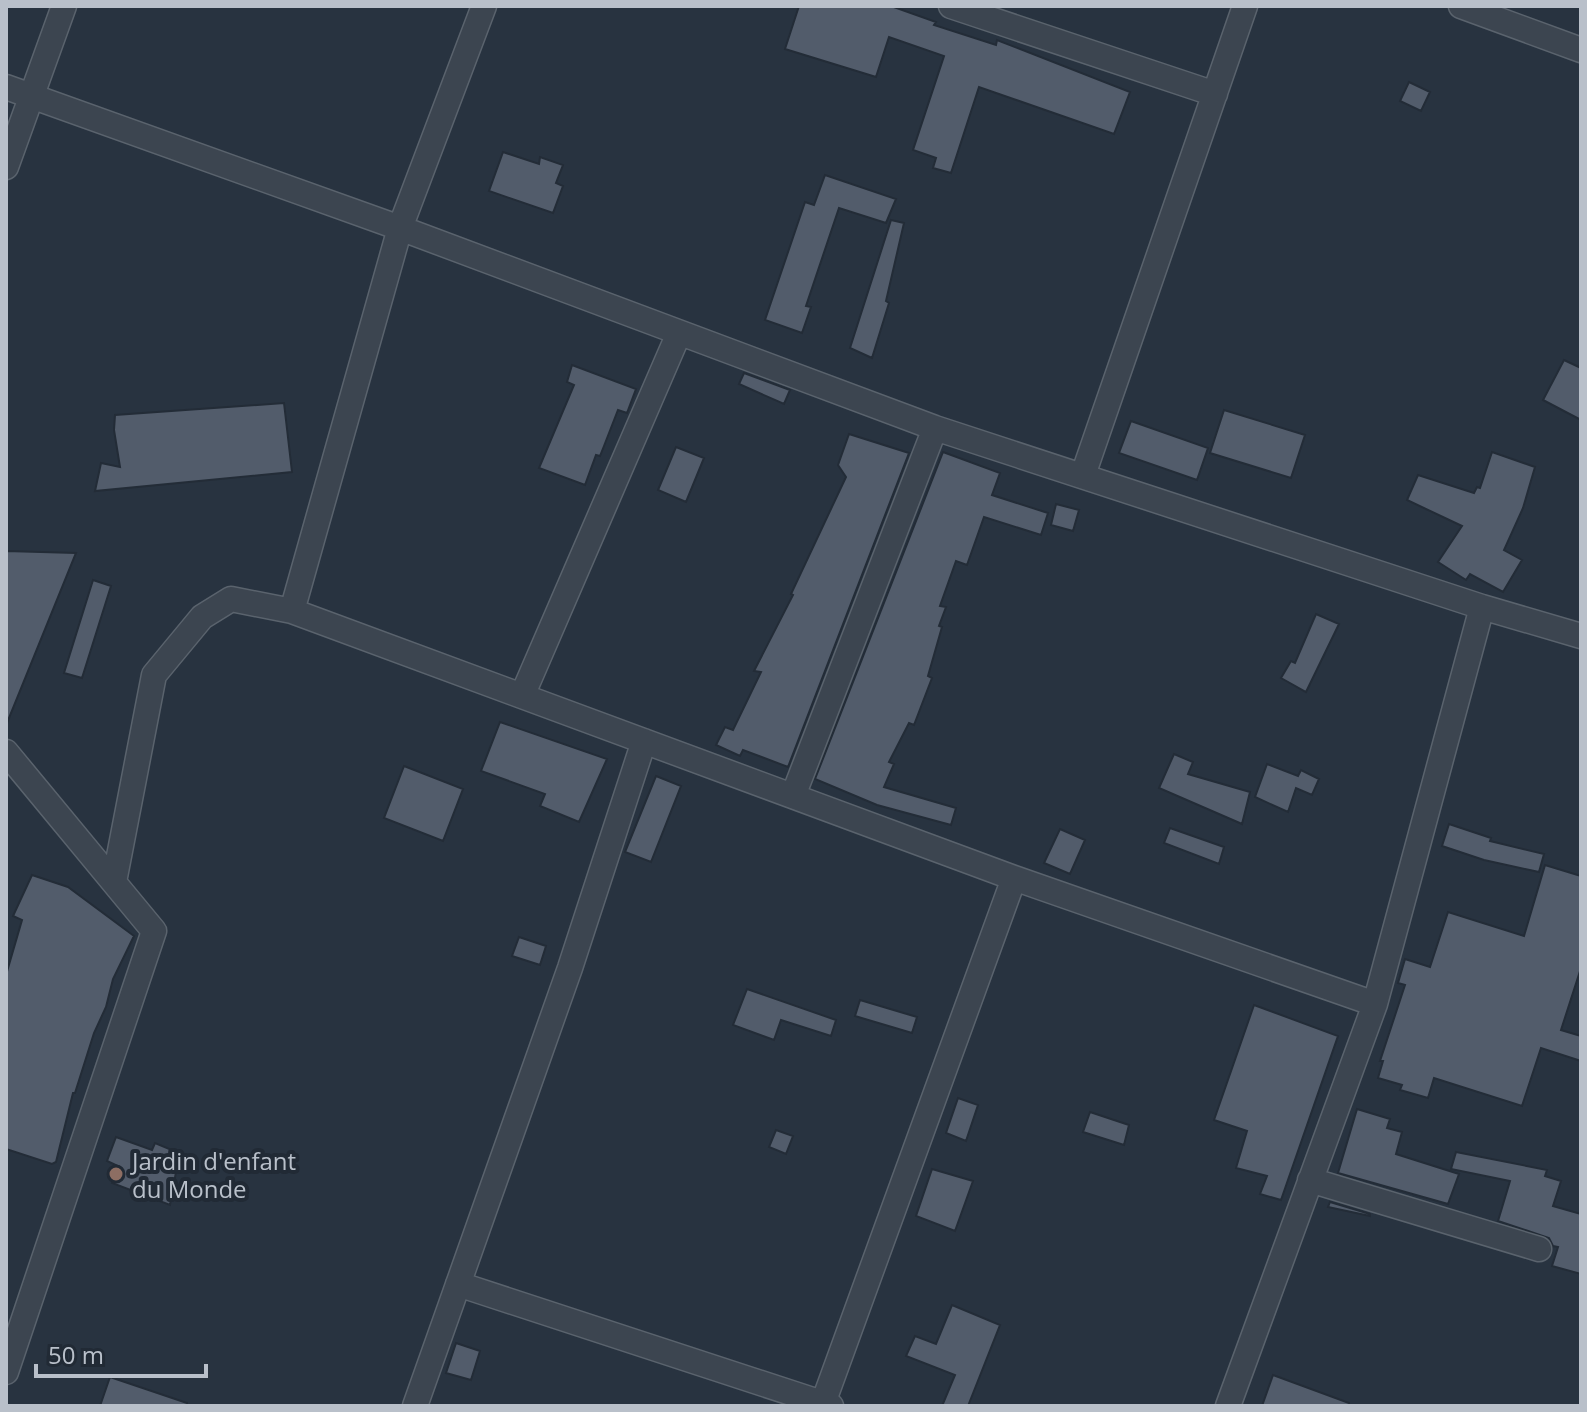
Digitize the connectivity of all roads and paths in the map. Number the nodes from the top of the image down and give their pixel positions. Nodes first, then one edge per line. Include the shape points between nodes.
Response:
1 (64, 6) edge
2 (484, 6) edge
3 (951, 6) edge
4 (1245, 6) edge
5 (1461, 6) edge
6 (1581, 50) edge
7 (6, 87) edge
8 (1215, 94) junction
9 (33, 96) junction
10 (6, 167) edge
11 (400, 228) junction
12 (679, 333) junction
13 (935, 428) junction
14 (1083, 475) junction
15 (1482, 607) junction
16 (292, 611) junction
17 (1581, 636) edge
18 (522, 696) junction
19 (644, 741) junction
20 (6, 752) edge
21 (793, 796) junction
22 (1014, 878) junction
23 (114, 882) junction
24 (1375, 1004) junction
25 (1310, 1180) junction
26 (1539, 1249) dead end
27 (458, 1284) junction
28 (6, 1372) edge
29 (826, 1405) edge
30 (415, 1406) edge
31 (1228, 1406) edge

1 - 9 street
2 - 11 street
3 - 8 street
4 - 8 street
5 - 6 street
7 - 9 street
8 - 14 street
9 - 10 street
9 - 11 street
11 - 12 street
11 - 16 street
12 - 13 street
12 - 18 street
13 - 14 street
13 - 21 street
14 - 15 street
15 - 17 street
15 - 24 street
16 - 18 street
16 - 23 street via 231,599 202,617 154,675
18 - 19 street
19 - 21 street
19 - 27 street
20 - 23 street
21 - 22 street
22 - 24 street
22 - 29 street
23 - 28 street via 154,931
24 - 25 street
25 - 26 street
25 - 31 street
27 - 29 street
27 - 30 street

